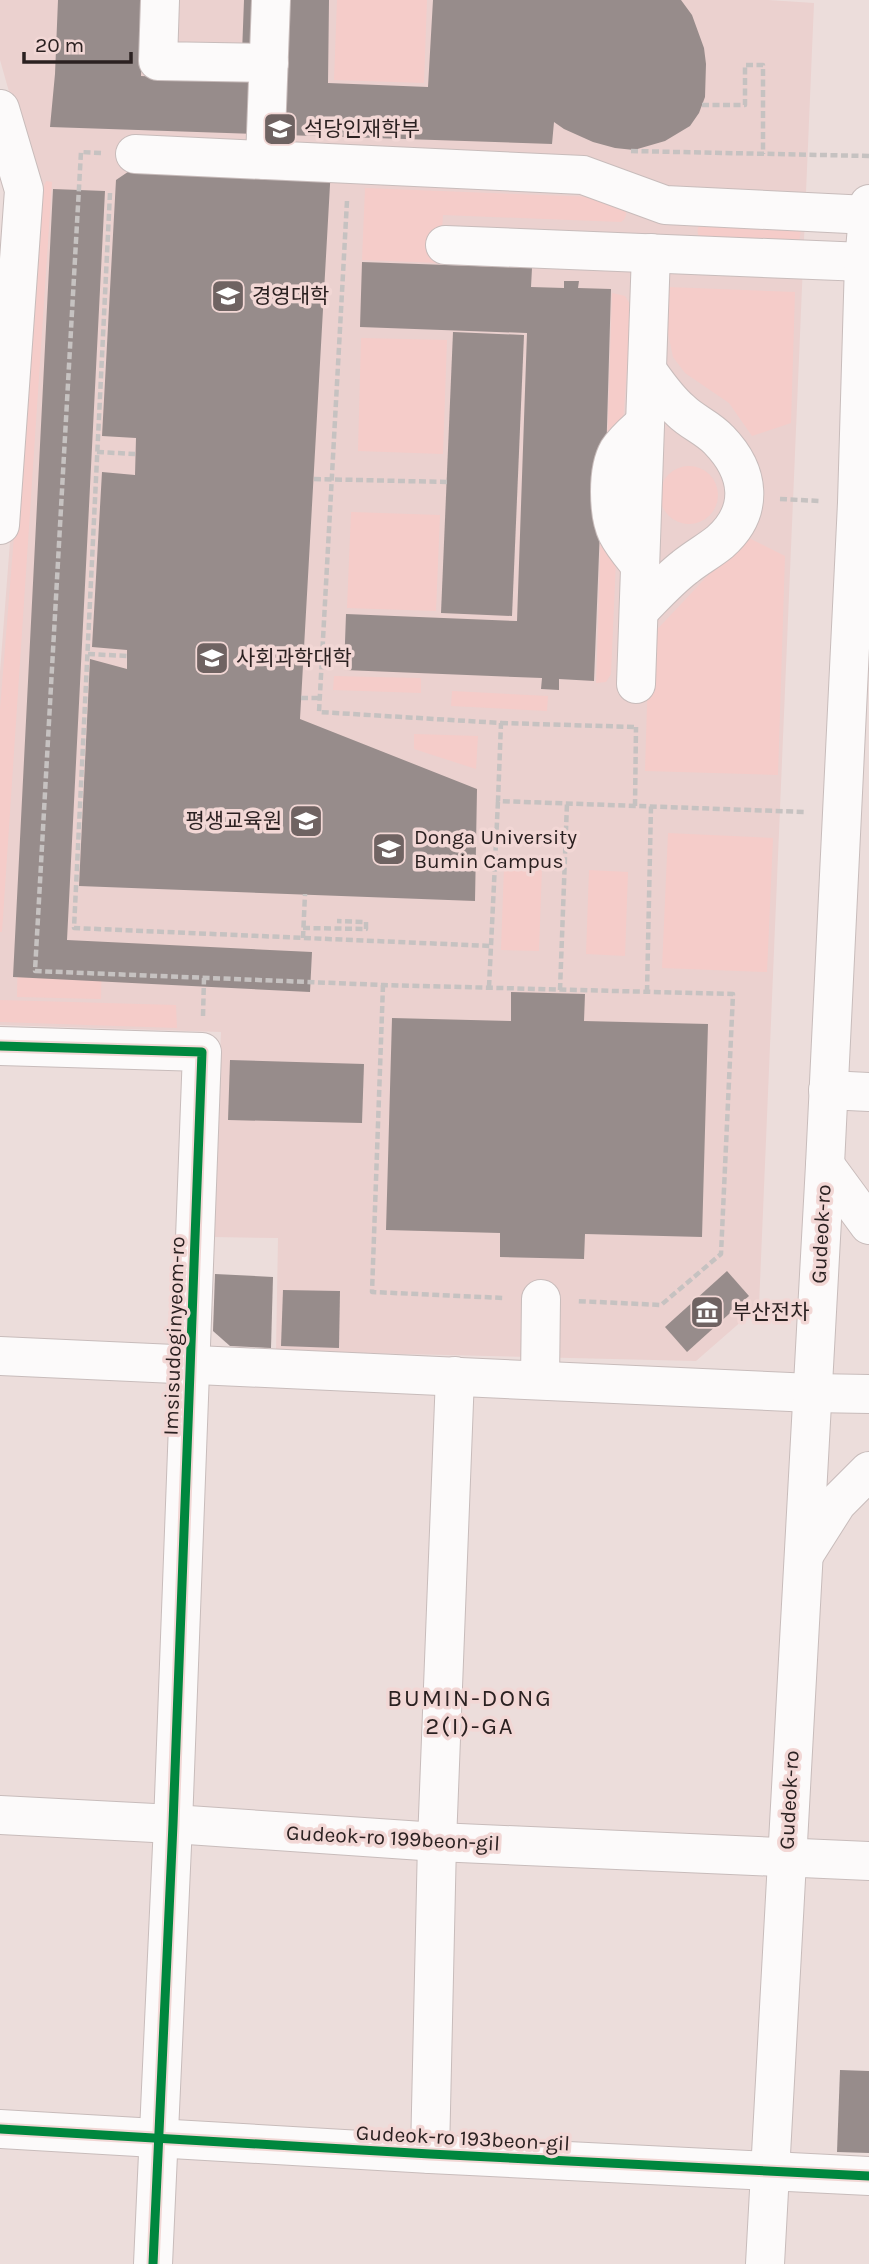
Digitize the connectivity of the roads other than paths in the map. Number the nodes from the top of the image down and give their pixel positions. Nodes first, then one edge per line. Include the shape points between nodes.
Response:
1 (160, 0) edge
2 (271, 0) edge
3 (269, 63) junction
4 (0, 109) edge
5 (135, 154) road end
6 (265, 160) junction
7 (869, 204) edge
8 (665, 205) junction
9 (869, 215) edge
10 (445, 245) dead end
11 (608, 252) junction
12 (651, 253) junction
13 (864, 262) junction
14 (647, 370) junction
15 (861, 489) edge
16 (0, 525) edge
17 (639, 611) junction
18 (636, 684) road end
19 (857, 750) edge
20 (0, 1046) edge
21 (828, 1090) junction
22 (869, 1092) edge
23 (825, 1165) junction
24 (869, 1225) edge
25 (541, 1299) road end
26 (0, 1356) edge
27 (191, 1364) junction
28 (454, 1376) junction
29 (540, 1380) junction
30 (812, 1393) junction
31 (869, 1394) edge
32 (869, 1471) edge
33 (803, 1556) junction
34 (0, 1815) edge
35 (173, 1824) junction
36 (437, 1842) junction
37 (786, 1858) junction
38 (869, 1861) edge
39 (0, 2129) edge
40 (157, 2138) junction
41 (430, 2154) junction
42 (768, 2171) junction
43 (869, 2176) edge
44 (153, 2264) edge
45 (765, 2264) edge

1 - 3 street via 158,61
2 - 3 street
3 - 6 street
4 - 16 street via 24,190
5 - 6 street
6 - 8 street via 583,175
7 - 9 street, Gudeok-ro
8 - 9 street
8 - 11 street
9 - 13 street, Gudeok-ro
10 - 11 street
11 - 12 street
12 - 13 street
12 - 14 street
13 - 15 street, Gudeok-ro
14 - 17 street
14 - 17 street via 664,394 731,454 745,487 739,519 729,533 682,568
15 - 19 street, Gudeok-ro
17 - 18 street
19 - 21 street, Gudeok-ro via 842,813
20 - 27 street, Imsisudoginyeom-ro via 202,1052
21 - 22 street
21 - 23 street, Gudeok-ro
23 - 24 street
23 - 30 street, Gudeok-ro
25 - 29 street
26 - 27 street, Imsisudoginyeom-ro
27 - 28 street
27 - 35 street, Imsisudoginyeom-ro
28 - 29 street
28 - 36 street
29 - 30 street
30 - 31 street
30 - 33 street, Gudeok-ro
32 - 33 street via 838,1503
33 - 37 street, Gudeok-ro
34 - 35 street, Gudeok-ro 199beon-gil
35 - 36 street, Gudeok-ro 199beon-gil
35 - 40 street
36 - 37 street, Gudeok-ro 199beon-gil
36 - 41 street, Gudeok-ro 193beon-gil
37 - 38 street, Gudeok-ro 199beon-gil
37 - 42 street, Gudeok-ro
39 - 40 street, Gudeok-ro 193beon-gil
40 - 41 street, Gudeok-ro 193beon-gil
40 - 44 street
41 - 42 street, Gudeok-ro 193beon-gil
42 - 43 street, Gudeok-ro 193beon-gil
42 - 45 street, Gudeok-ro

